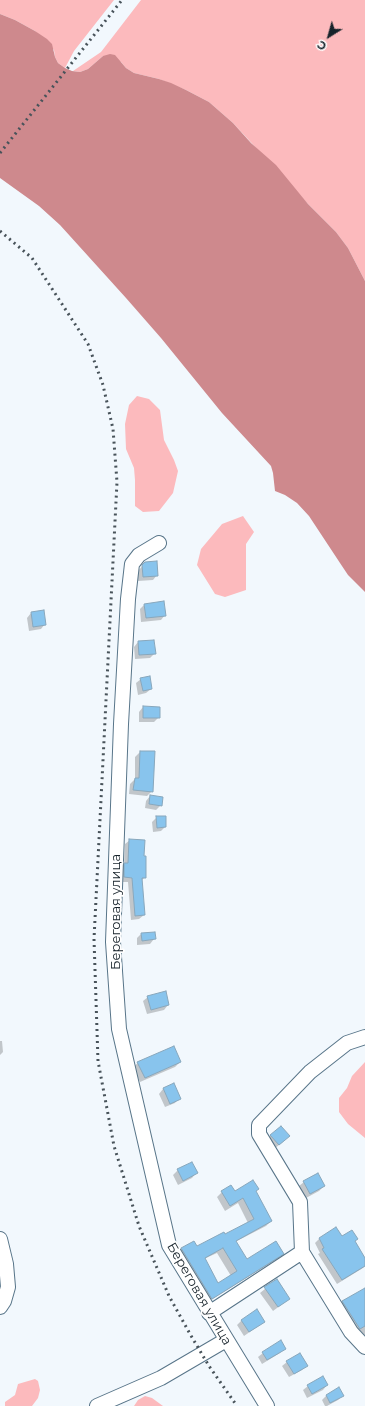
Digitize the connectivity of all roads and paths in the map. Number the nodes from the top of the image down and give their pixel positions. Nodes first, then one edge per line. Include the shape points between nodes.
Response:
1 (159, 543) dead end
2 (365, 1037) edge
3 (0, 1239) edge
4 (302, 1252) junction
5 (2, 1304) edge
6 (209, 1312) junction
7 (226, 1340) junction
8 (365, 1347) edge
9 (97, 1406) edge
10 (267, 1406) edge

1 - 6 street, Береговая улица via 139,555 132,564 121,724 113,942 119,1029 169,1245
2 - 4 street via 347,1043 310,1072 258,1125 259,1134 300,1202
3 - 5 street via 8,1287
4 - 6 street
4 - 8 street via 351,1332
6 - 7 street, Береговая улица
7 - 9 street via 161,1378
7 - 10 street, Береговая улица

